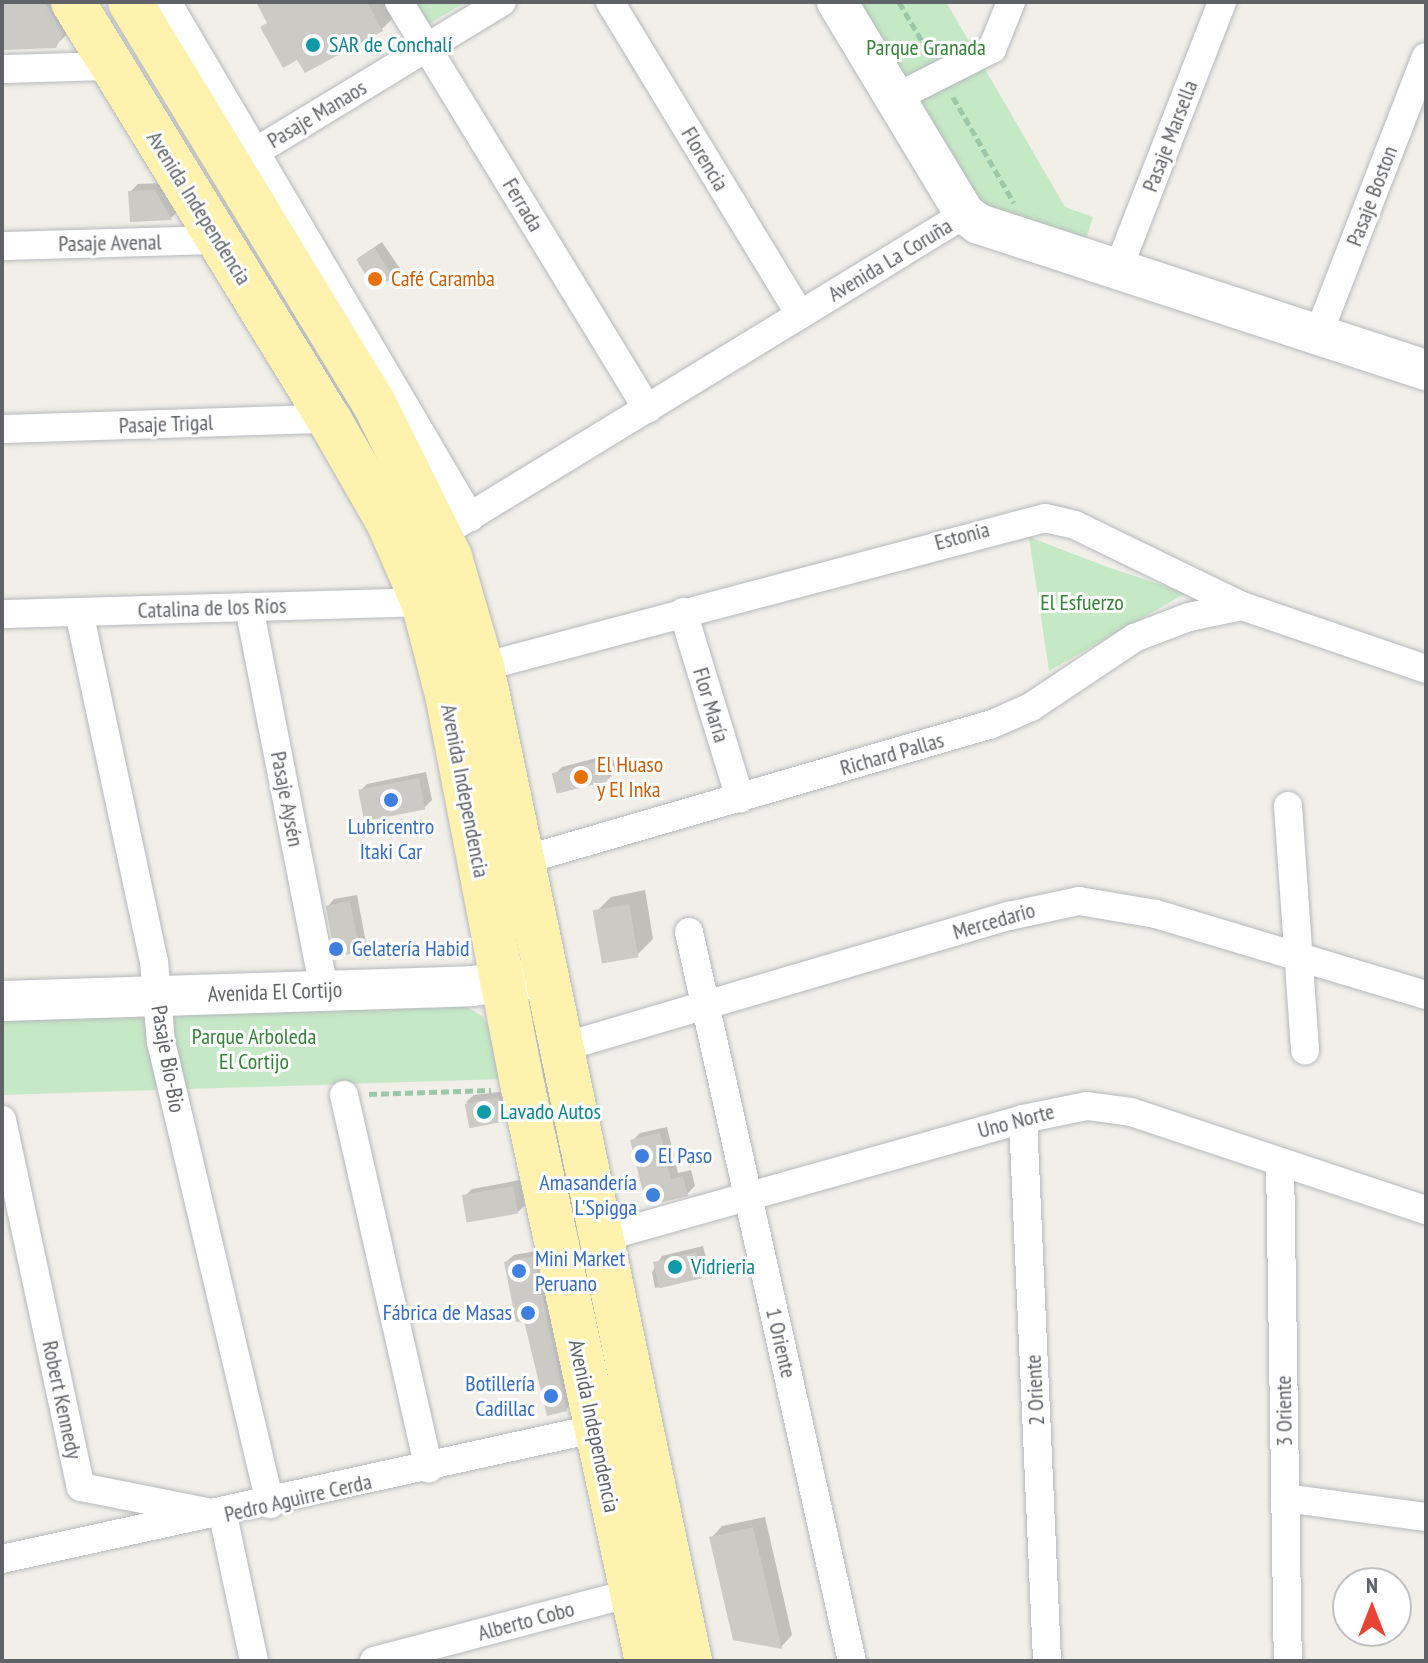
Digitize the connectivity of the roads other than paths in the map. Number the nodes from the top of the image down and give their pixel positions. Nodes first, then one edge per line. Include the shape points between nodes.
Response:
1 (73, 2) edge
2 (130, 2) edge
3 (167, 2) edge
4 (399, 2) edge
5 (502, 2) edge
6 (610, 2) edge
7 (837, 2) edge
8 (1011, 2) edge
9 (1222, 2) edge
10 (427, 48) junction
11 (1426, 57) edge
12 (111, 66) junction
13 (2, 69) edge
14 (895, 98) junction
15 (255, 152) junction
16 (965, 214) junction
17 (219, 240) junction
18 (2, 246) edge
19 (1118, 269) junction
20 (800, 315) junction
21 (1318, 335) junction
22 (1426, 370) edge
23 (647, 409) junction
24 (329, 419) junction
25 (2, 429) edge
26 (455, 525) junction
27 (423, 602) junction
28 (1242, 606) junction
29 (249, 607) junction
30 (79, 612) junction
31 (683, 612) junction
32 (2, 614) edge
33 (482, 667) junction
34 (1426, 669) edge
35 (740, 798) junction
36 (1288, 806) dead end
37 (524, 860) junction
38 (689, 932) dead end
39 (1298, 959) junction
40 (548, 976) junction
41 (502, 982) junction
42 (324, 990) junction
43 (1426, 995) edge
44 (157, 996) junction
45 (2, 1001) edge
46 (705, 1005) junction
47 (563, 1047) junction
48 (1305, 1050) dead end
49 (344, 1095) road end
50 (1023, 1119) junction
51 (2, 1120) edge
52 (1280, 1162) junction
53 (7, 1169) edge
54 (748, 1196) junction
55 (1426, 1210) edge
56 (604, 1237) junction
57 (594, 1429) junction
58 (429, 1468) junction
59 (1285, 1498) junction
60 (270, 1504) junction
61 (223, 1515) junction
62 (1426, 1517) edge
63 (2, 1559) edge
64 (631, 1593) junction
65 (254, 1661) edge
66 (374, 1661) edge
67 (647, 1661) edge
68 (690, 1661) edge
69 (852, 1661) edge
70 (1047, 1661) edge
71 (1288, 1661) edge

1 - 12 main road, Avenida Independencia
2 - 26 main road, Avenida Independencia via 373,401
3 - 15 street, Avenida Independencia
4 - 10 street, Ferrada
5 - 10 street, Pasaje Manaos
6 - 20 street, Florencia
7 - 14 street
8 - 14 street via 992,49
9 - 19 street, Pasaje Marsella
10 - 15 street, Pasaje Manaos
10 - 23 street, Ferrada
11 - 21 street, Pasaje Boston
12 - 13 street
12 - 17 main road, Avenida Independencia
14 - 16 street
15 - 26 street, Avenida Independencia
16 - 19 street, Avenida La Coruña
16 - 20 street, Avenida La Coruña
17 - 18 street, Pasaje Avenal
17 - 24 main road, Avenida Independencia
19 - 21 street, Avenida La Coruña
20 - 23 street, Avenida La Coruña
21 - 22 street, Avenida La Coruña
23 - 26 street, Avenida La Coruña
24 - 25 street, Pasaje Trigal
24 - 27 main road, Avenida Independencia via 400,546
26 - 33 main road, Avenida Independencia
27 - 29 street, Catalina de los Ríos
27 - 41 main road, Avenida Independencia via 448,699
28 - 31 street, Estonia via 1075,525 1045,518
28 - 34 street, Estonia
28 - 35 street, Richard Pallas via 1189,617 1134,638 1031,707 990,725
29 - 30 street, Catalina de los Ríos
29 - 42 street, Pasaje Aysén
30 - 32 street, Catalina de los Ríos
30 - 44 street, Pasaje Bio-Bio via 154,961
31 - 33 street, Estonia
31 - 35 street, Flor María
33 - 37 main road, Avenida Independencia
35 - 37 street, Richard Pallas
36 - 39 street
37 - 40 main road, Avenida Independencia
38 - 46 street, 1 Oriente
39 - 43 street, Mercedario
39 - 46 street, Mercedario via 1156,914 1079,901 1009,916
39 - 48 street
40 - 41 street, Avenida El Cortijo
40 - 47 main road, Avenida Independencia
41 - 42 street, Avenida El Cortijo
41 - 57 main road, Avenida Independencia
42 - 44 street, Avenida El Cortijo
44 - 45 street, Avenida El Cortijo
44 - 60 street, Pasaje Bio-Bio via 161,1042
46 - 47 street, Mercedario
46 - 54 street, 1 Oriente
47 - 56 main road, Avenida Independencia
49 - 58 street
50 - 52 street, Uno Norte via 1066,1107 1110,1107
50 - 54 street, Uno Norte
50 - 70 street, 2 Oriente
51 - 53 street, Robert Kennedy
52 - 55 street, Uno Norte
52 - 59 street, 3 Oriente
53 - 61 street, Robert Kennedy via 81,1487
54 - 56 street, Uno Norte
54 - 69 street, 1 Oriente
56 - 68 main road, Avenida Independencia
57 - 58 street, Pedro Aguirre Cerda
57 - 64 main road, Avenida Independencia
58 - 60 street, Pedro Aguirre Cerda
59 - 62 street
59 - 71 street, 3 Oriente
60 - 61 street, Pedro Aguirre Cerda
61 - 63 street, Pedro Aguirre Cerda
61 - 65 street
64 - 66 street, Alberto Cobo
64 - 67 main road, Avenida Independencia

